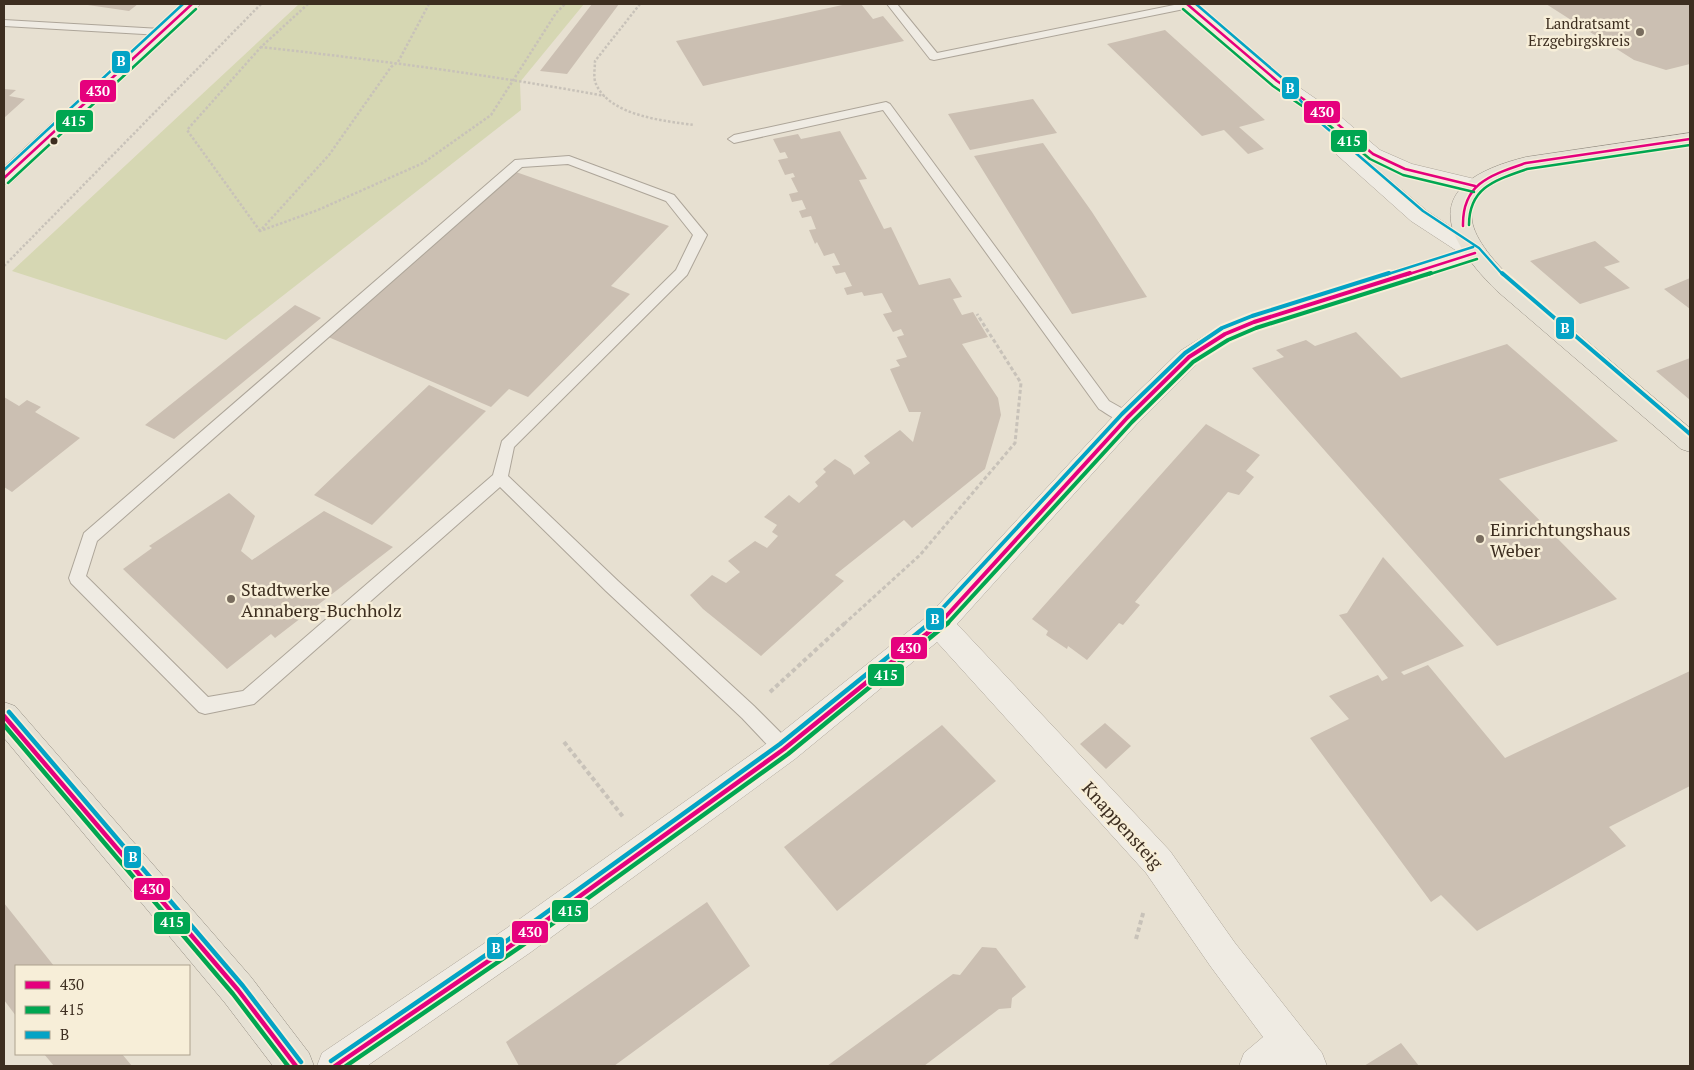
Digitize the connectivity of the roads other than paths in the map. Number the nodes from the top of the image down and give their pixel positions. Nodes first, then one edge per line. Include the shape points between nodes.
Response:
1 (192, 4) edge
2 (892, 4) edge
3 (1188, 4) edge
4 (4, 24) edge
5 (161, 32) junction
6 (1277, 82) junction
7 (734, 139) dead end
8 (1690, 139) edge
9 (4, 178) edge
10 (1475, 186) junction
11 (1475, 253) junction
12 (1127, 418) junction
13 (1690, 442) edge
14 (500, 478) junction
15 (939, 624) junction
16 (4, 716) edge
17 (784, 749) junction
18 (1299, 1053) edge
19 (296, 1066) edge
20 (335, 1066) edge
21 (1257, 1066) edge

1 - 5 street
2 - 3 lane via 934,57
3 - 6 street
4 - 5 lane
5 - 9 street
6 - 10 street via 1328,116 1373,154 1405,169
6 - 11 street via 1311,122 1419,216
7 - 12 lane via 886,106 1104,405
8 - 10 main road via 1526,163 1502,171
10 - 11 main road via 1460,210 1465,235
11 - 12 street via 1254,322 1226,334 1189,357
11 - 13 main road via 1527,304
12 - 15 street
14 - 14 lane via 506,445 682,272 700,235 670,198 569,160 519,163 90,538 77,578 205,706 248,698
14 - 17 lane
15 - 17 street
15 - 18 street, Knappensteig via 1158,862 1223,955
16 - 19 main road via 238,990
17 - 20 street via 519,940
18 - 21 street, Knappensteig

